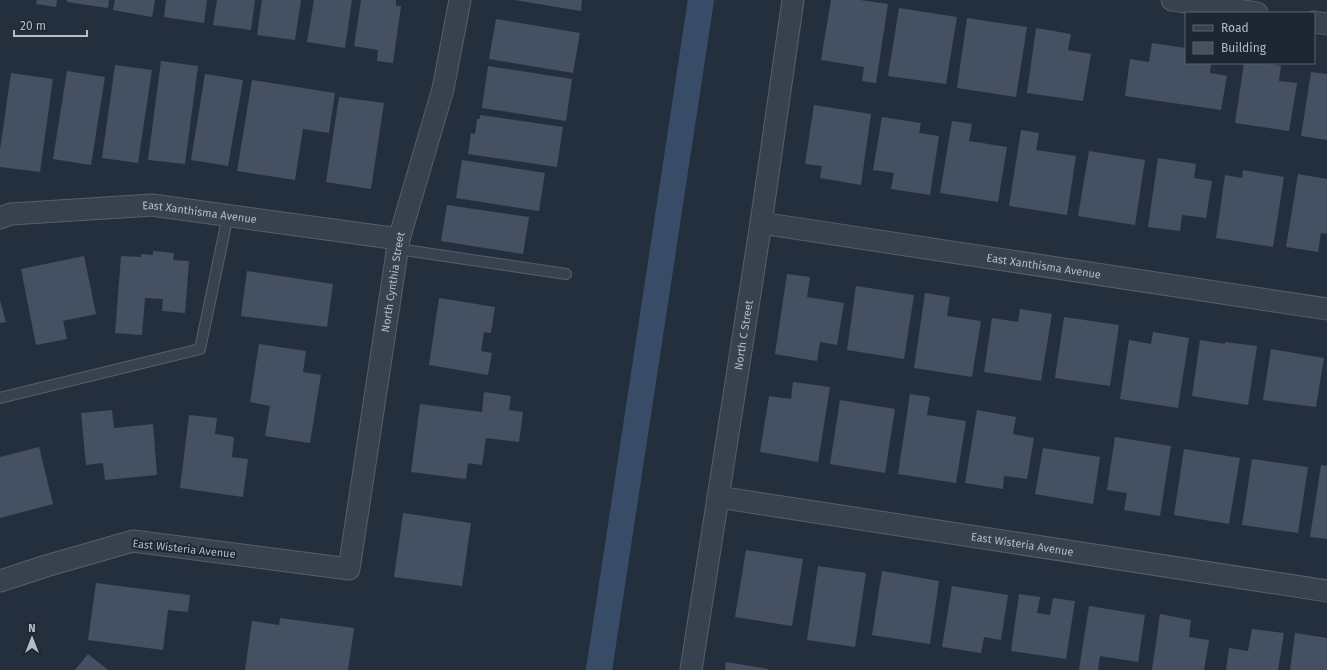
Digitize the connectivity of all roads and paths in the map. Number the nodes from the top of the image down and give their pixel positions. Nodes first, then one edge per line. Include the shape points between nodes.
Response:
1 (460, 0) edge
2 (793, 0) edge
3 (1172, 0) edge
4 (1250, 12) edge
5 (1315, 22) edge
6 (1327, 24) edge
7 (228, 215) junction
8 (0, 218) edge
9 (761, 223) junction
10 (398, 244) junction
11 (566, 274) dead end
12 (1327, 309) edge
13 (0, 398) edge
14 (718, 496) junction
15 (349, 569) joint
16 (0, 581) edge
17 (1327, 591) edge
18 (691, 670) edge

1 - 10 street, North Cynthia Street via 443,89
2 - 9 street, North C Street
3 - 4 street
5 - 6 street
7 - 8 street, East Xanthisma Avenue via 152,205 11,214
7 - 10 street, East Xanthisma Avenue
7 - 13 lane via 200,349
9 - 12 street, East Xanthisma Avenue
9 - 14 street, North C Street
10 - 11 lane
10 - 15 street, North Cynthia Street
14 - 17 street, East Wisteria Avenue
14 - 18 street, North C Street
15 - 16 street, East Wisteria Avenue via 133,541

